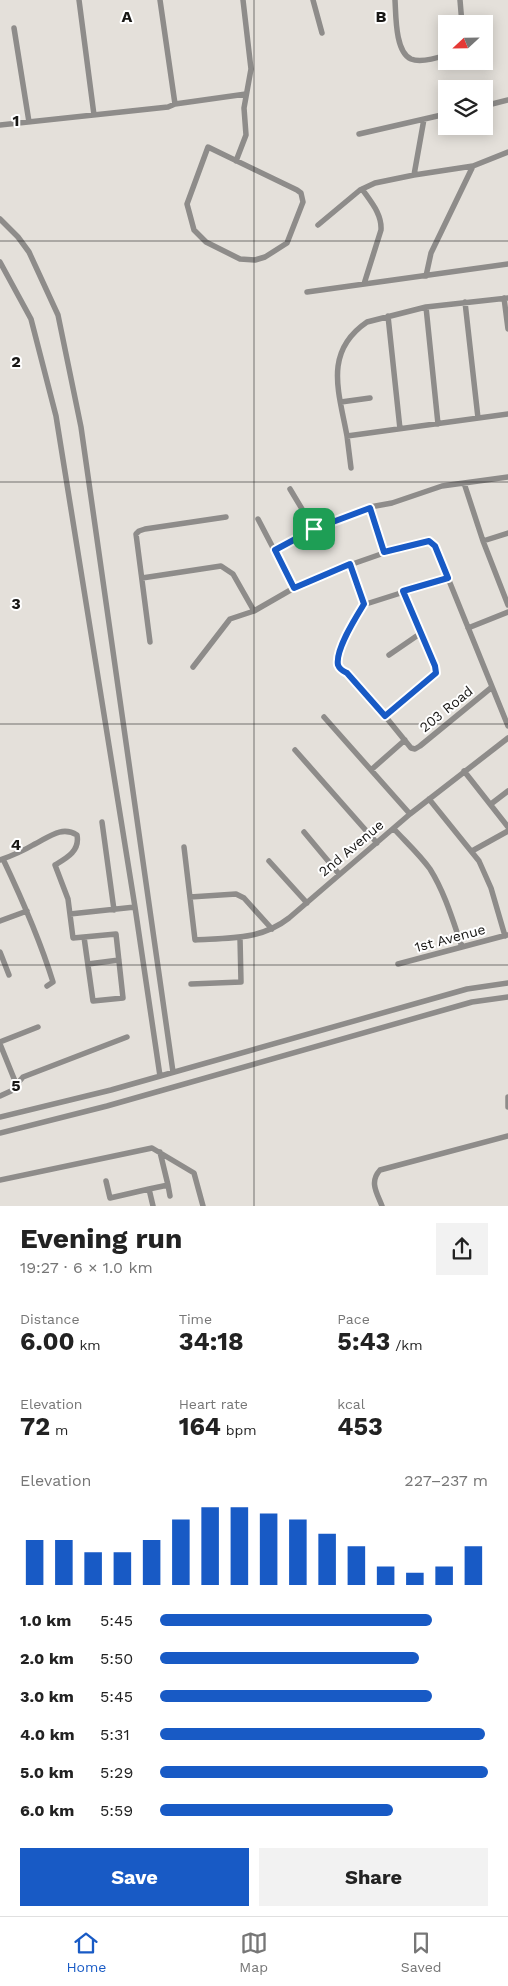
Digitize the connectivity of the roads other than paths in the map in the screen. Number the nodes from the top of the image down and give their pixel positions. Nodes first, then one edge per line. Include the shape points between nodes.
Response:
1 (79, 0) edge
2 (160, 0) edge
3 (243, 0) edge
4 (313, 0) edge
5 (395, 0) edge
6 (460, 0) edge
7 (461, 15) edge
8 (14, 28) dead end
9 (322, 33) dead end
10 (438, 56) edge
11 (246, 94) junction
12 (508, 100) edge
13 (175, 104) junction
14 (493, 104) edge
15 (94, 115) junction
16 (438, 116) edge
17 (424, 119) junction
18 (29, 122) junction
19 (0, 125) edge
20 (359, 134) dead end
21 (508, 152) edge
22 (236, 162) junction
23 (474, 166) junction
24 (414, 175) junction
25 (362, 189) junction
26 (0, 219) edge
27 (318, 225) dead end
28 (0, 262) edge
29 (508, 264) edge
30 (426, 276) junction
31 (364, 284) junction
32 (307, 292) dead end
33 (506, 298) edge
34 (465, 302) junction
35 (426, 307) junction
36 (388, 316) junction
37 (508, 329) edge
38 (370, 398) dead end
39 (341, 402) junction
40 (508, 414) edge
41 (478, 418) junction
42 (438, 424) junction
43 (400, 429) junction
44 (347, 436) junction
45 (351, 468) dead end
46 (508, 477) edge
47 (464, 483) junction
48 (290, 489) dead end
49 (370, 508) junction
50 (226, 517) dead end
51 (258, 519) dead end
52 (314, 529) junction
53 (508, 534) edge
54 (483, 541) junction
55 (275, 550) junction
56 (384, 552) junction
57 (350, 564) junction
58 (142, 578) junction
59 (448, 578) junction
60 (294, 588) junction
61 (403, 591) junction
62 (364, 604) junction
63 (508, 605) edge
64 (254, 611) junction
65 (508, 612) edge
66 (468, 628) junction
67 (421, 633) junction
68 (150, 642) dead end
69 (389, 656) dead end
70 (193, 667) dead end
71 (492, 687) junction
72 (385, 716) junction
73 (324, 717) dead end
74 (508, 726) edge
75 (508, 738) edge
76 (405, 740) junction
77 (295, 750) dead end
78 (371, 770) junction
79 (464, 771) junction
80 (508, 791) edge
81 (429, 800) junction
82 (491, 804) junction
83 (410, 814) junction
84 (102, 822) dead end
85 (508, 827) edge
86 (394, 829) junction
87 (508, 831) edge
88 (304, 832) dead end
89 (377, 843) junction
90 (184, 847) dead end
91 (472, 851) junction
92 (2, 859) edge
93 (269, 860) dead end
94 (339, 874) junction
95 (190, 897) junction
96 (306, 903) junction
97 (135, 907) junction
98 (27, 910) junction
99 (114, 910) junction
100 (70, 914) junction
101 (0, 921) edge
102 (272, 929) junction
103 (506, 935) edge
104 (84, 937) junction
105 (240, 938) junction
106 (462, 947) junction
107 (0, 952) edge
108 (119, 960) junction
109 (88, 964) junction
110 (398, 964) dead end
111 (9, 975) dead end
112 (508, 983) edge
113 (191, 984) dead end
114 (47, 986) dead end
115 (508, 997) edge
116 (38, 1028) dead end
117 (127, 1037) dead end
118 (0, 1043) edge
119 (173, 1072) junction
120 (160, 1076) junction
121 (17, 1086) junction
122 (0, 1096) edge
123 (508, 1097) edge
124 (508, 1108) edge
125 (0, 1118) edge
126 (0, 1133) edge
127 (508, 1136) edge
128 (160, 1152) junction
129 (0, 1180) edge
130 (106, 1181) dead end
131 (168, 1185) junction
132 (149, 1189) junction
133 (170, 1196) dead end
134 (153, 1206) edge
135 (203, 1206) edge
136 (382, 1206) edge

1 - 15 street
2 - 13 street
3 - 11 street via 252,69
4 - 9 street
5 - 10 street via 398,35 405,54 416,60
6 - 7 street
8 - 18 street
11 - 13 street
11 - 22 street via 246,135
12 - 14 street
13 - 15 street
15 - 18 street
16 - 17 street
17 - 20 street
17 - 24 street
18 - 19 street
21 - 23 street
22 - 22 street via 208,147 187,204 194,230 206,242 240,259 254,260 287,243 301,210 302,198 297,190
23 - 24 street
23 - 30 street via 431,253
24 - 25 street via 374,183
25 - 27 street
25 - 31 street via 382,222
26 - 119 street via 29,252 58,315 81,427
28 - 97 street via 31,319 56,416
29 - 30 street
30 - 31 street
31 - 32 street
33 - 34 street
33 - 37 street
34 - 35 street
34 - 41 street
35 - 36 street
35 - 42 street
36 - 39 street via 368,322 344,344 338,362
36 - 43 street
38 - 39 street
39 - 44 street
40 - 41 street
41 - 42 street
42 - 43 street
43 - 44 street
44 - 45 street
46 - 47 street
47 - 49 street via 442,486
47 - 54 street
48 - 52 street
49 - 52 street
49 - 56 street
50 - 58 street via 138,531 135,539
51 - 55 street
52 - 55 street
53 - 54 street
54 - 63 street
55 - 60 street
56 - 57 street
56 - 59 street via 429,541 435,546
57 - 60 street
57 - 62 street
58 - 64 street via 221,566 233,574
58 - 68 street
59 - 61 street
59 - 66 street
60 - 64 street
61 - 62 street
61 - 67 street
62 - 72 street via 345,640 338,665
64 - 70 street via 225,622
65 - 66 street
66 - 71 street
67 - 69 street
67 - 72 street via 436,673
71 - 74 street
71 - 76 street, 203 Road via 415,749
72 - 76 street
73 - 78 street
75 - 79 street, 2nd Avenue
76 - 78 street
77 - 89 street
78 - 83 street
79 - 81 street, 2nd Avenue
79 - 82 street
80 - 82 street
81 - 83 street, 2nd Avenue
81 - 91 street
82 - 85 street
83 - 86 street, 2nd Avenue
84 - 99 street
86 - 89 street, 2nd Avenue
86 - 106 street via 435,878
87 - 91 street
88 - 94 street
89 - 94 street, 2nd Avenue
90 - 95 street
91 - 103 street via 491,888
92 - 98 street
92 - 100 street via 54,833 71,831 77,835 73,853 55,865
93 - 96 street
94 - 96 street, 2nd Avenue
95 - 102 street via 236,894 244,898
95 - 105 street, 2nd Avenue via 195,940
96 - 102 street, 2nd Avenue
97 - 99 street
97 - 120 street
98 - 101 street
98 - 114 street via 53,982
99 - 100 street
100 - 104 street via 73,938
102 - 105 street, 2nd Avenue
103 - 106 street, 1st Avenue
104 - 108 street via 116,934
104 - 109 street
105 - 113 street via 241,982
106 - 110 street, 1st Avenue
107 - 111 street
108 - 109 street
108 - 109 street via 123,998 93,1001
112 - 119 street via 468,989
115 - 126 street via 472,1002 107,1106
116 - 118 street
117 - 121 street via 22,1077
118 - 121 street
119 - 120 street
120 - 125 street
121 - 122 street
123 - 124 street
127 - 136 street via 380,1170 374,1185
128 - 129 street via 149,1148
128 - 131 street
128 - 135 street via 194,1173
130 - 132 street via 110,1198
131 - 132 street
131 - 133 street
132 - 134 street

